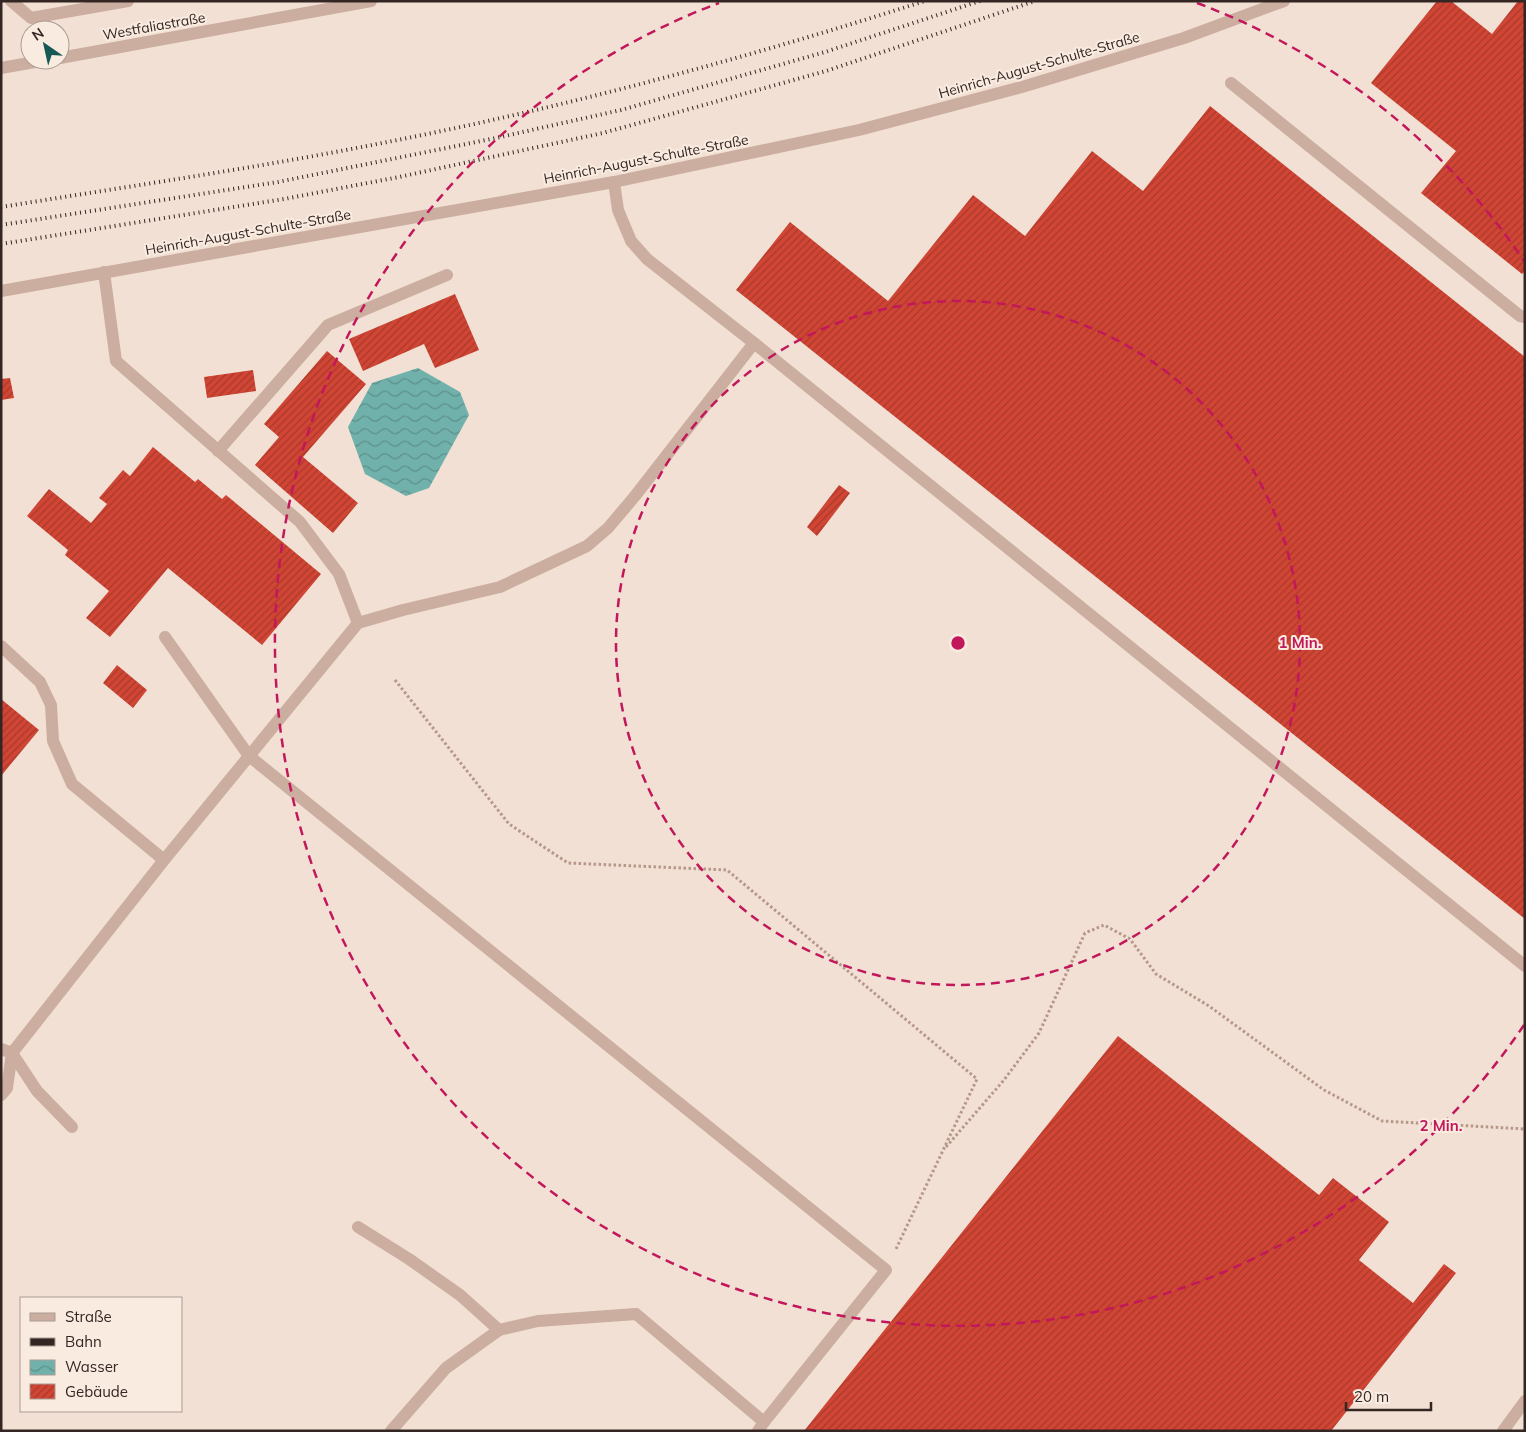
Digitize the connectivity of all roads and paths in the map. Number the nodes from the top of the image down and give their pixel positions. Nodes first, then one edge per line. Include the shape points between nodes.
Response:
1 (10, 1) edge
2 (128, 1) edge
3 (371, 1) edge
4 (1284, 1) edge
5 (332, 5) edge
6 (70, 56) edge
7 (20, 65) edge
8 (1, 68) edge
9 (1231, 83) dead end
10 (614, 182) junction
11 (104, 272) junction
12 (447, 275) dead end
13 (1, 291) edge
14 (1525, 316) edge
15 (754, 343) junction
16 (218, 451) junction
17 (358, 623) junction
18 (165, 637) dead end
19 (1, 646) edge
20 (395, 680) dead end
21 (249, 756) junction
22 (164, 860) junction
23 (1525, 966) edge
24 (6, 1051) edge
25 (1, 1095) edge
26 (72, 1127) dead end
27 (1525, 1129) edge
28 (943, 1150) junction
29 (358, 1227) dead end
30 (886, 1270) junction
31 (500, 1330) junction
32 (1525, 1401) edge
33 (761, 1427) edge
34 (391, 1431) edge
35 (1503, 1431) edge

1 - 2 street via 31,18
3 - 5 street, Westfaliastraße
4 - 10 street, Heinrich-August-Schulte-Straße via 1184,38 1022,87 859,130
5 - 6 street, Westfaliastraße
7 - 8 street
9 - 14 street via 1520,316
10 - 11 street, Heinrich-August-Schulte-Straße
10 - 15 street via 618,210 630,241 647,259
11 - 13 street, Heinrich-August-Schulte-Straße
11 - 16 street via 116,361
12 - 16 street via 328,325
15 - 17 street via 635,496 608,528 587,546 500,587
15 - 23 street
16 - 17 street via 300,522 339,574
17 - 21 street
18 - 21 street
19 - 22 street via 40,682 51,706 53,742 72,784
20 - 28 path via 509,824 568,863 727,870 977,1078
21 - 22 street
21 - 30 street
22 - 24 street
24 - 25 street via 7,1088
24 - 26 street via 37,1091
27 - 28 path via 1382,1121 1324,1090 1209,1006 1156,974 1130,939 1104,925 1085,933 1039,1034
28 - 30 path
29 - 31 street via 460,1295
30 - 33 street
31 - 33 street via 538,1321 636,1314
31 - 34 street via 446,1368
32 - 35 street

